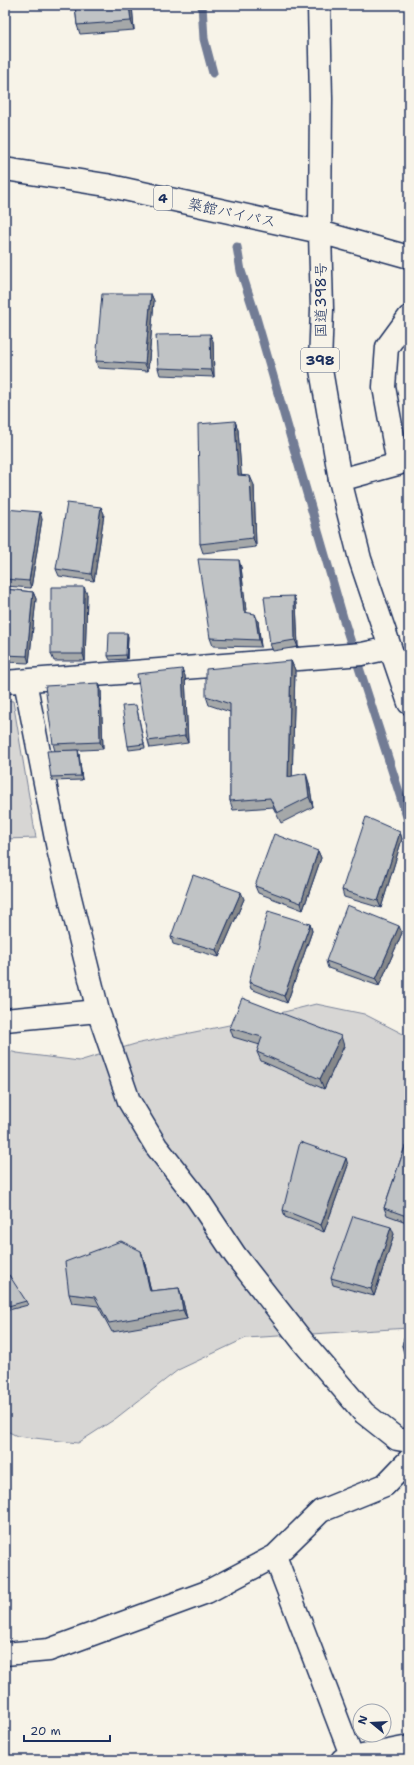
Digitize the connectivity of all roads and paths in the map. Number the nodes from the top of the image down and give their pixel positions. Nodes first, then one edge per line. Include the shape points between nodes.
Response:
1 (318, 5) edge
2 (5, 170) edge
3 (320, 232) junction
4 (409, 257) edge
5 (409, 317) edge
6 (340, 480) junction
7 (390, 648) junction
8 (15, 682) edge
9 (409, 703) edge
10 (98, 1011) junction
11 (5, 1020) edge
12 (409, 1441) edge
13 (409, 1460) edge
14 (275, 1556) junction
15 (5, 1654) edge
16 (409, 1746) edge
17 (349, 1759) edge

1 - 3 main road, 国道398号 / 398 via 321,99
2 - 3 main road, 築館バイパス / 4 via 106,185
3 - 4 main road, 築館バイパス / 4
3 - 6 main road, 国道398号 / 398 via 320,364
5 - 6 main road via 387,347 384,387 398,464
6 - 7 main road, 国道398号 / 398 via 360,559
7 - 8 main road via 362,654
7 - 9 main road, 国道398号 / 398
8 - 10 main road
10 - 11 main road
10 - 12 main road via 129,1101 156,1146 197,1198 235,1255 304,1343 364,1413 397,1439
13 - 14 main road via 385,1485 321,1511
14 - 15 main road via 207,1592 49,1650
14 - 17 main road
16 - 17 main road

